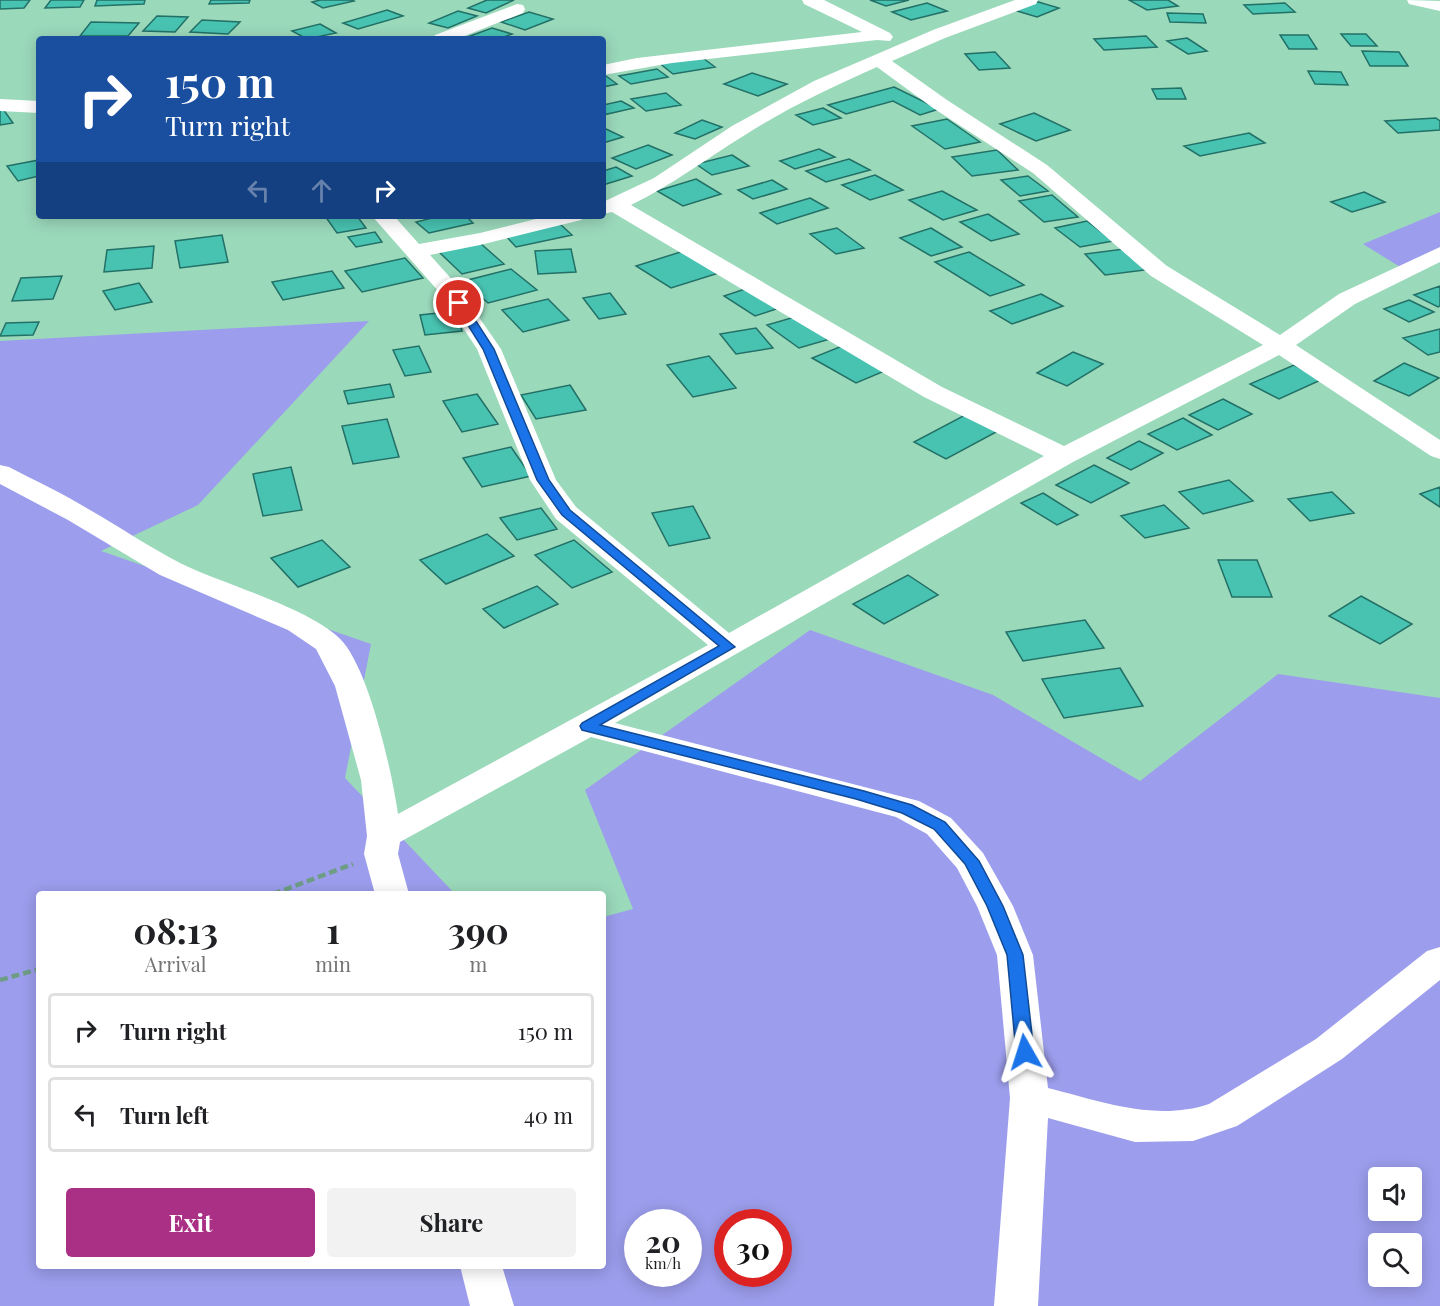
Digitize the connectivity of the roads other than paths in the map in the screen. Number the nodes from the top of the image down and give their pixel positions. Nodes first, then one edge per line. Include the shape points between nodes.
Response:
1 (810, 0) edge
2 (1030, 0) edge
3 (1414, 0) edge
4 (1440, 6) edge
5 (517, 9) dead end
6 (879, 35) junction
7 (449, 36) edge
8 (905, 49) junction
9 (880, 60) junction
10 (606, 69) edge
11 (0, 105) edge
12 (36, 107) edge
13 (609, 206) edge
14 (386, 219) edge
15 (562, 219) edge
16 (415, 251) junction
17 (1440, 254) edge
18 (1280, 345) junction
19 (1440, 451) edge
20 (1064, 456) junction
21 (0, 473) edge
22 (728, 647) junction
23 (587, 726) junction
24 (382, 845) junction
25 (391, 891) edge
26 (1440, 960) edge
27 (1030, 1098) junction
28 (482, 1269) edge
29 (492, 1306) edge
30 (1016, 1306) edge

1 - 6 street
2 - 8 street
3 - 4 street
5 - 7 street
6 - 8 street
6 - 10 street via 694,54
8 - 9 street
9 - 13 street via 822,85 739,130 661,182
9 - 18 street via 1040,169 1159,272
11 - 12 street
13 - 20 street via 933,392
14 - 16 street
15 - 16 street
16 - 22 street via 448,289 489,349 543,480 566,513
17 - 18 street via 1347,299
18 - 19 street
18 - 20 street
20 - 22 street
21 - 24 street via 170,569 298,624 327,643 350,686 377,780
22 - 23 street
23 - 24 street
23 - 27 street via 859,795 907,809 939,826 971,861 1015,955
24 - 25 street
26 - 27 street via 1329,1049 1223,1115 1203,1122 1171,1127 1135,1126
27 - 30 street
28 - 29 street

